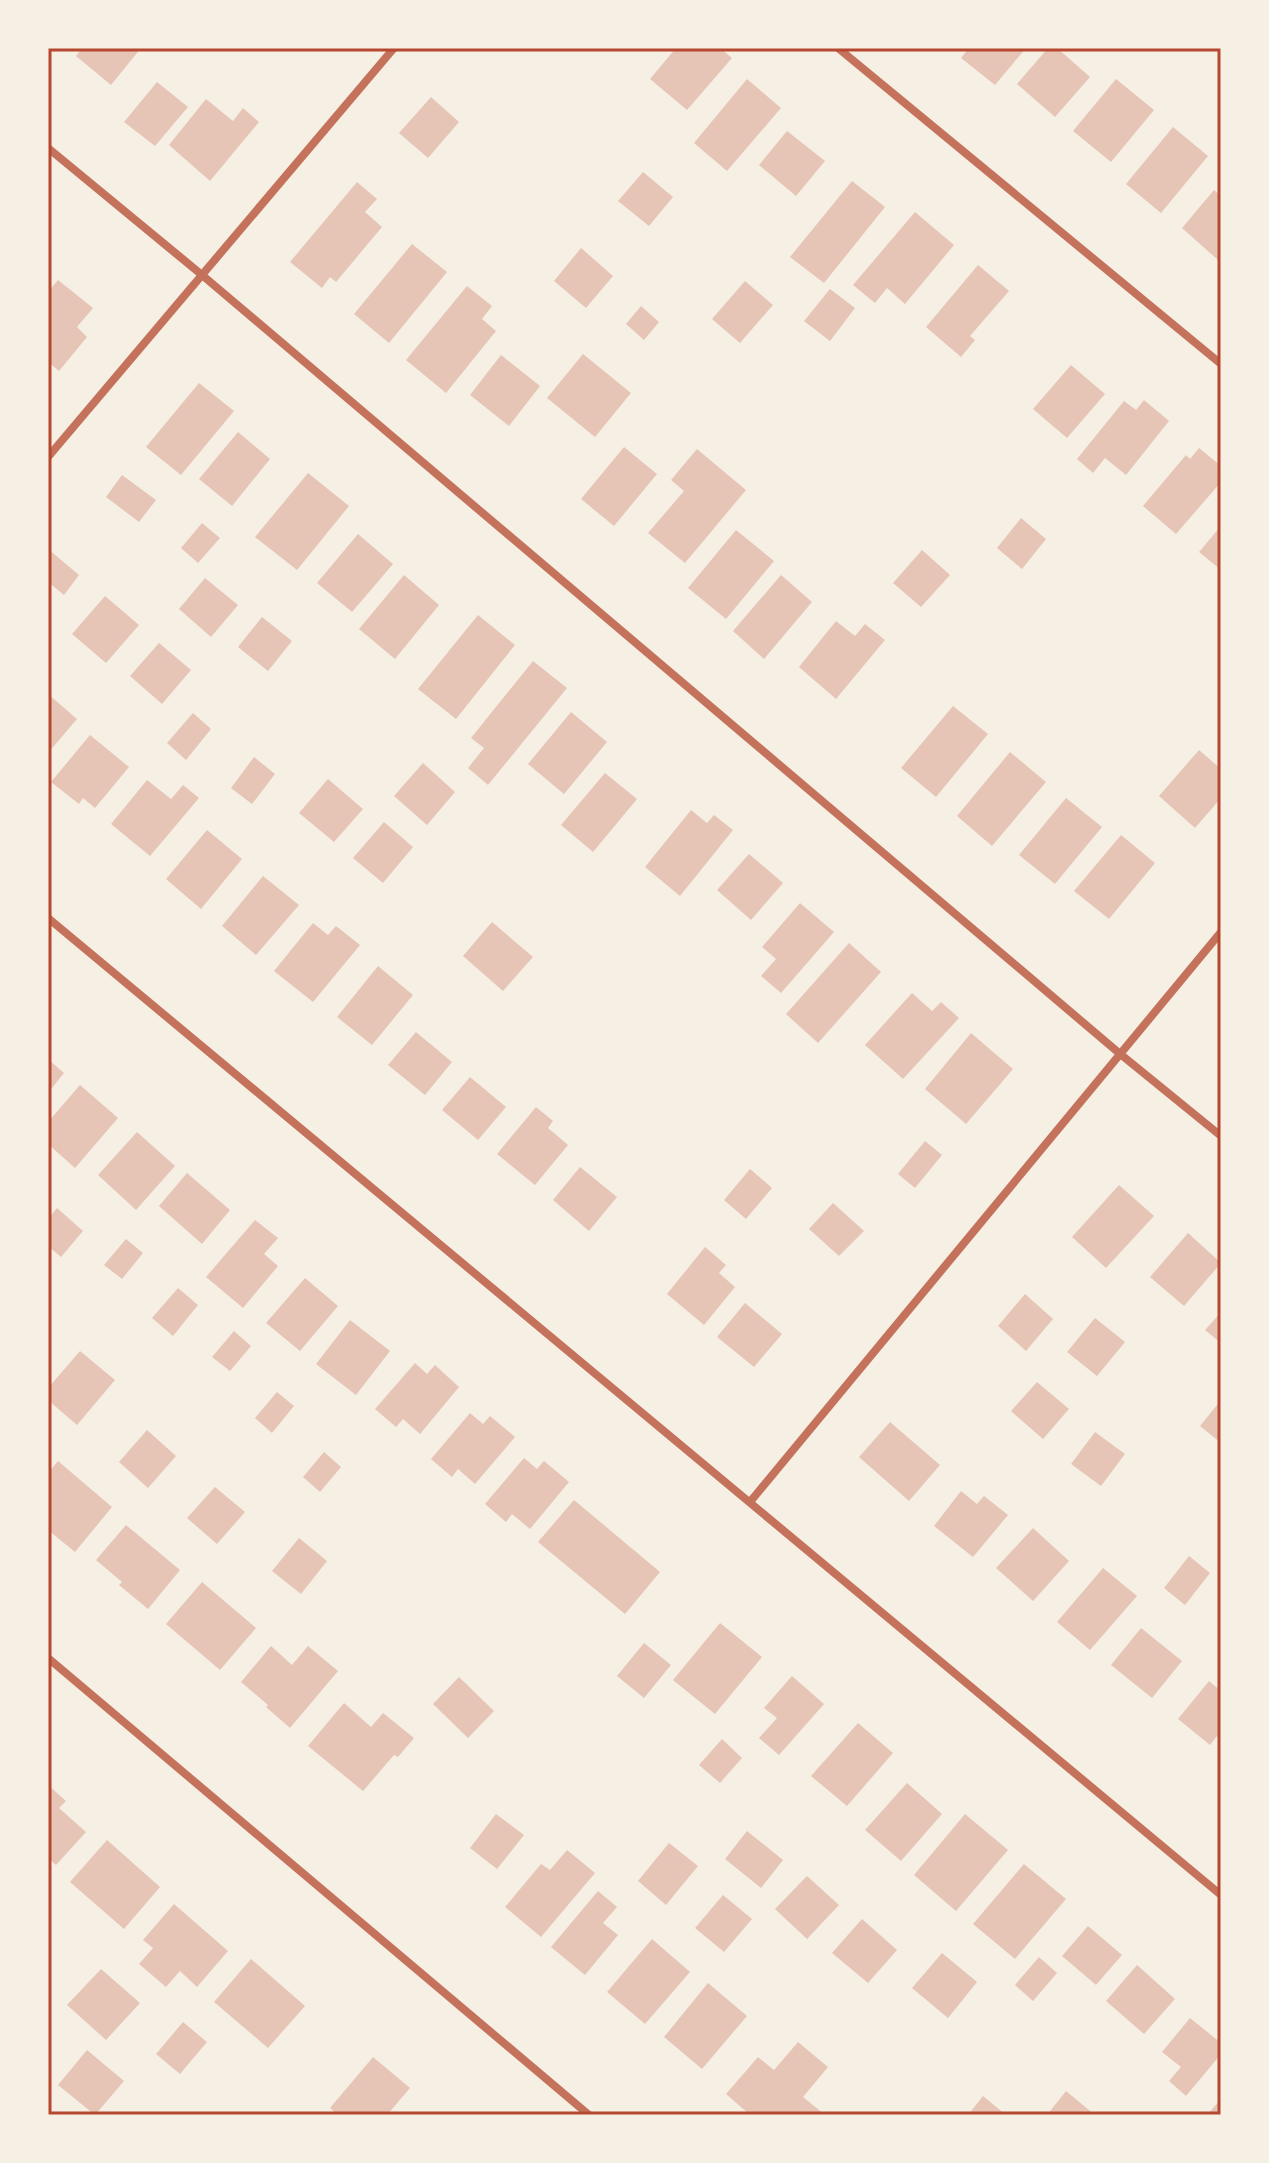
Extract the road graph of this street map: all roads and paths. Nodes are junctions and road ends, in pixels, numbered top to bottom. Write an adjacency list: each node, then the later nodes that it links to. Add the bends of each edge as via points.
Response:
1 (394, 48): 4 (street)
2 (838, 48): 5 (street)
3 (48, 148): 4 (street)
4 (202, 275): 6 (street); 9 (street)
5 (1221, 364)
6 (48, 457)
7 (48, 918): 11 (street)
8 (1221, 932): 9 (street)
9 (1119, 1053): 10 (street); 11 (street)
10 (1221, 1136)
11 (750, 1502): 13 (street)
12 (48, 1658): 14 (street)
13 (1221, 1895)
14 (589, 2115)

